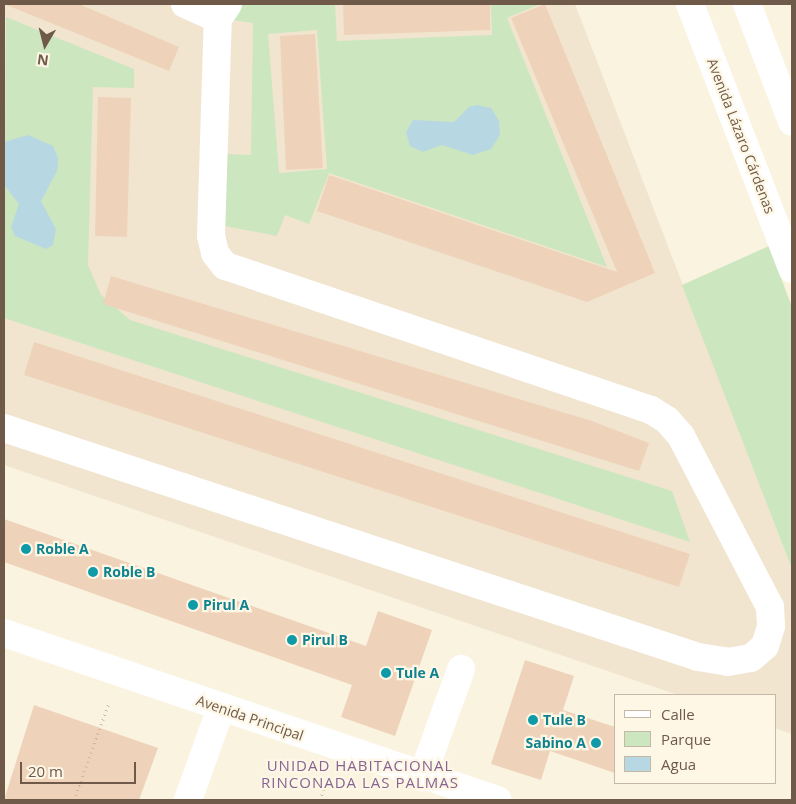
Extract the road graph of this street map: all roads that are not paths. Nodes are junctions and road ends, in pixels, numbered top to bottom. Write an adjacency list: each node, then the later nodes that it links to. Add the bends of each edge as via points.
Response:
1 (185, 4): 4 (street)
2 (690, 4): 6 (street, Avenida Lázaro Cárdenas)
3 (746, 4): 5 (street)
4 (223, 12): 7 (street, via 211,236 215,253 225,266 651,410 667,420 681,436 770,608 771,626 765,646 751,658 728,662 698,658)
5 (792, 122)
6 (792, 269)
7 (4, 428)
8 (4, 633): 10 (street, Avenida Principal)
9 (461, 669): 11 (street)
10 (221, 708): 11 (street, Avenida Principal); 13 (street)
11 (422, 777): 12 (street, Avenida Principal)
12 (447, 793): 14 (street, Avenida Principal)
13 (188, 800)
14 (498, 800)

